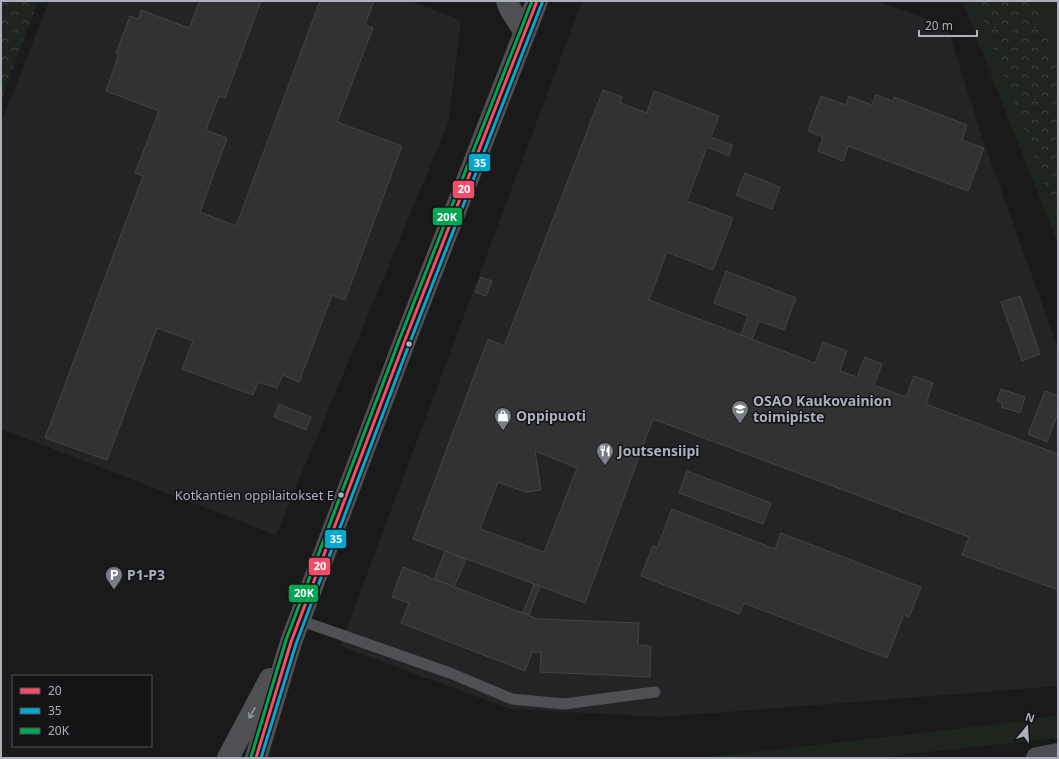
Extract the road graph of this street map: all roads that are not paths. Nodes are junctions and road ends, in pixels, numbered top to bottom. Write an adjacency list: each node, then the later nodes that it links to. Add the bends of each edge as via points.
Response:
1 (507, 1): 3 (street)
2 (537, 1): 3 (street)
3 (525, 32): 4 (street)
4 (299, 620): 5 (street); 6 (lane, via 450,673 512,699 564,704)
5 (291, 642): 8 (street, one-way to 8); 9 (street)
6 (654, 692)
7 (1058, 754): 10 (main road)
8 (228, 758)
9 (256, 758)
10 (1037, 758)

